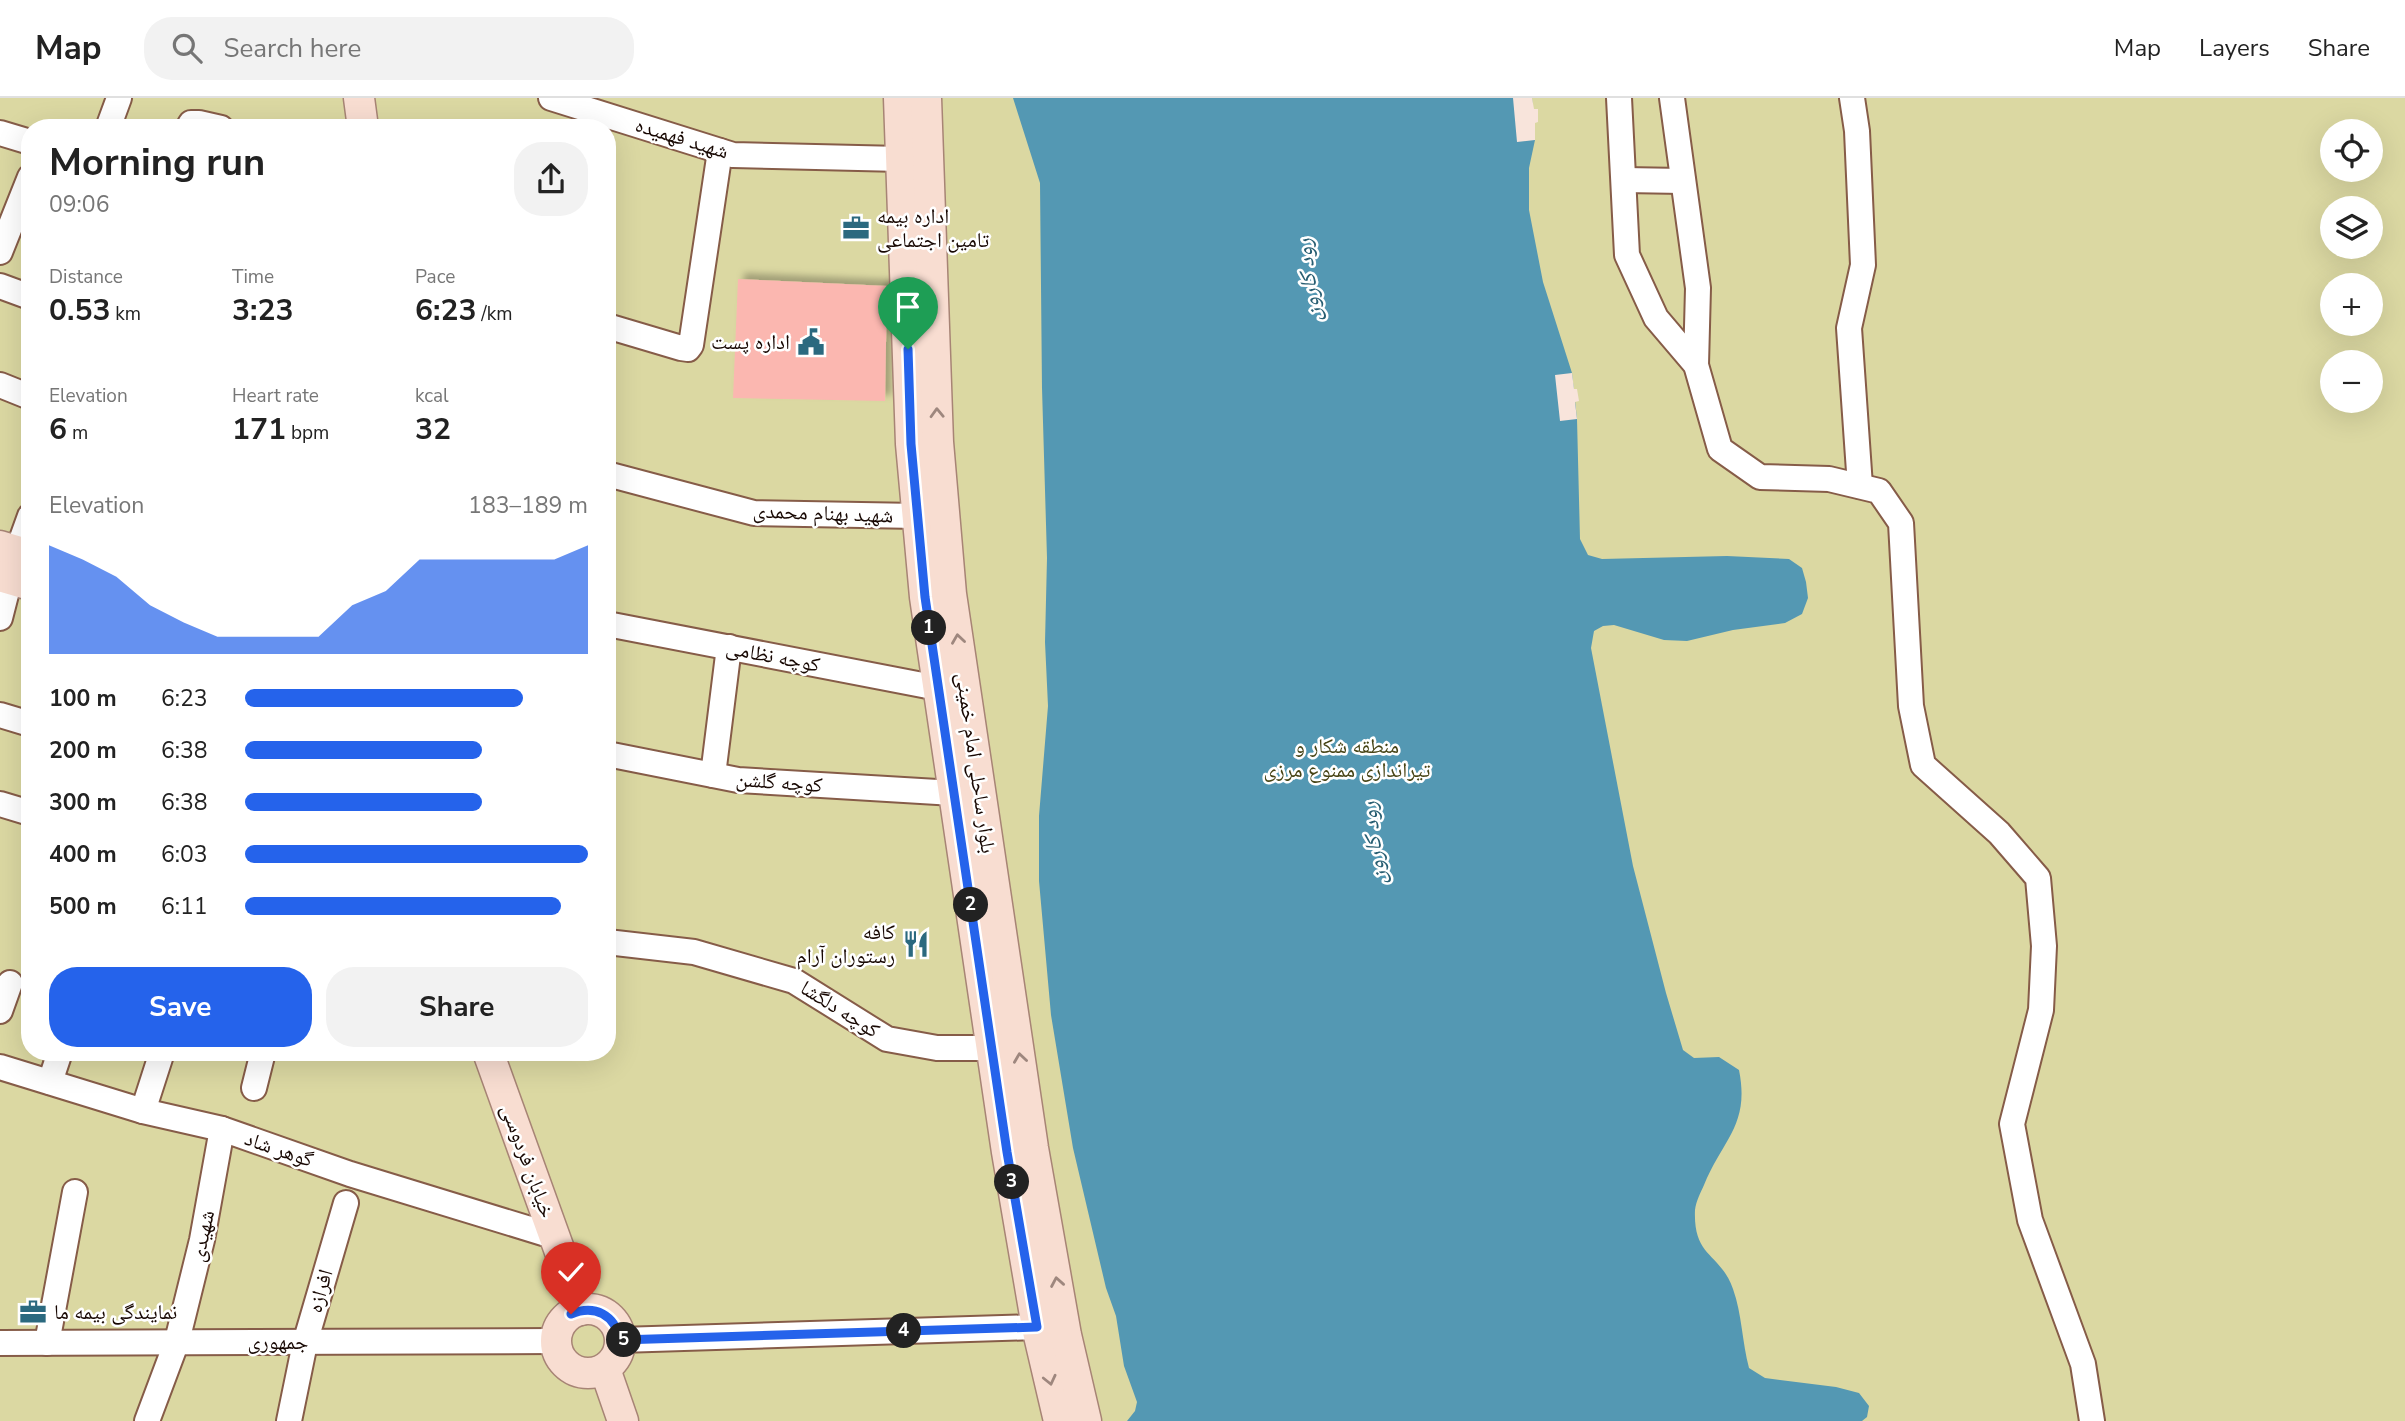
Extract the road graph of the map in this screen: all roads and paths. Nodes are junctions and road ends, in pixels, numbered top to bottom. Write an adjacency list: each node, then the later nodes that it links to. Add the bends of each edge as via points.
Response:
1 (119, 98): 9 (street)
2 (359, 98): 10 (main road)
3 (551, 98): 13 (street, شهید فهمیده)
4 (899, 98): 14 (main road, بلوار ساحلی امام خمینی)
5 (926, 98): 58 (main road, بلوار ساحلی امام خمینی, one-way to 5, via 1033,1148 951,594 938,442)
6 (1619, 98): 15 (street)
7 (1672, 98): 16 (street)
8 (1852, 98): 26 (street, via 1863,265 1849,328)
9 (111, 119)
10 (362, 119)
11 (0, 132): 12 (street)
12 (21, 139)
13 (720, 151): 14 (street, شهید فهمیده); 21 (street, via 691,345 681,348)
14 (901, 159): 27 (main road, بلوار ساحلی امام خمینی, via 911,444)
15 (1623, 180): 16 (street); 22 (street, via 1627,255 1656,318)
16 (1683, 181): 22 (street, via 1698,288)
17 (21, 200): 18 (street)
18 (0, 252)
19 (0, 286): 20 (street)
20 (21, 293)
21 (616, 329)
22 (1696, 365): 26 (street, via 1720,449 1760,477 1829,479)
23 (0, 385): 24 (street)
24 (21, 393)
25 (616, 476): 27 (street, شهید بهنام محمدی, via 754,513)
26 (1860, 486): 71 (street, via 1879,491 1901,523 1911,706 1923,765 1999,833 2038,878 2044,946 2041,1010 2012,1124 2030,1220 2083,1363)
27 (918, 516): 33 (main road, بلوار ساحلی امام خمینی)
28 (21, 544): 29 (street)
29 (14, 566): 30 (street)
30 (0, 618)
31 (616, 626): 32 (street, کوچه نظامی)
32 (729, 648): 33 (street, کوچه نظامی); 37 (street)
33 (938, 688): 38 (main road, بلوار ساحلی امام خمینی)
34 (0, 715): 35 (street)
35 (21, 721)
36 (616, 756): 37 (street, کوچه گلشن)
37 (713, 775): 38 (street, کوچه گلشن)
38 (954, 793): 44 (main road, بلوار ساحلی امام خمینی)
39 (0, 804): 40 (street)
40 (21, 810)
41 (616, 943): 44 (street, کوچه دلگشا, via 694,952 794,981 887,1039 937,1048)
42 (9, 983): 43 (street)
43 (0, 1011)
44 (992, 1048): 58 (main road, بلوار ساحلی امام خمینی)
45 (57, 1061): 50 (street)
46 (159, 1061): 52 (street)
47 (261, 1061): 51 (street)
48 (491, 1061): 56 (main road, خیابان فردوسی)
49 (0, 1067): 50 (street, گوهر شاد)
50 (50, 1082): 52 (street, گوهر شاد)
51 (254, 1088)
52 (143, 1111): 53 (street, گوهر شاد)
53 (222, 1129): 56 (street, گوهر شاد); 60 (street, شهیدی)
54 (75, 1192): 63 (street)
55 (346, 1203): 64 (street, افرازه)
56 (556, 1237): 57 (main road, خیابان فردوسی)
57 (581, 1310): 59 (main road, via 603,1313 618,1329); 61 (main road, via 563,1321)
58 (1051, 1327): 59 (street); 69 (main road, بلوار ساحلی امام خمینی, one-way to 69); 70 (main road, بلوار ساحلی امام خمینی)
59 (620, 1340): 65 (main road, via 616,1356)
60 (177, 1341): 63 (street, جمهوری); 64 (street, جمهوری); 66 (street, شهیدی)
61 (556, 1341): 64 (street, جمهوری); 65 (main road, via 561,1359 576,1372)
62 (0, 1343): 63 (street, جمهوری)
63 (47, 1343)
64 (305, 1343): 67 (street, افرازه)
65 (604, 1369): 68 (main road)
66 (147, 1421)
67 (289, 1421)
68 (623, 1421)
69 (1059, 1421)
70 (1086, 1421)
71 (2092, 1421)

